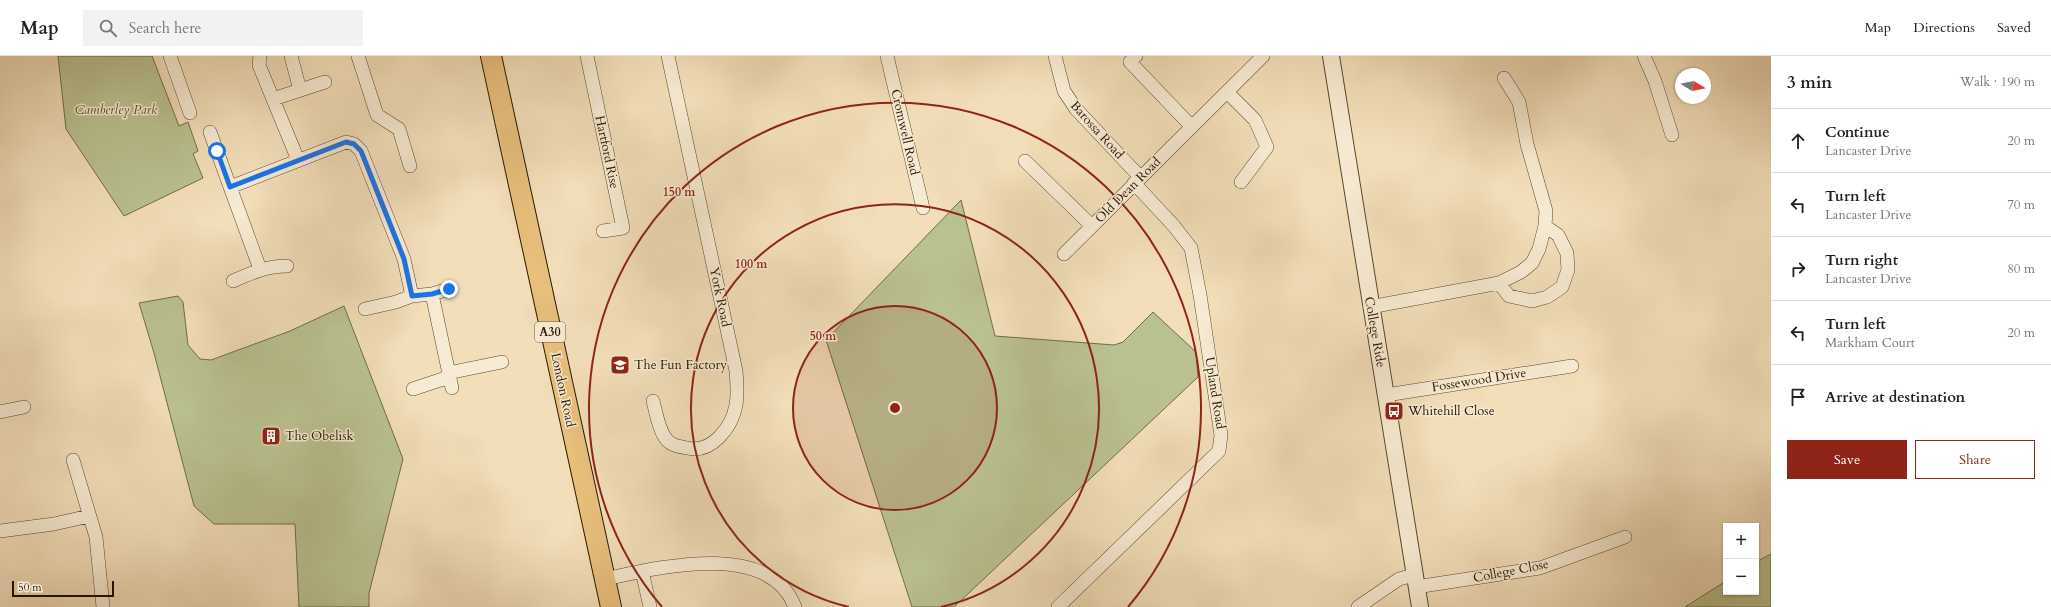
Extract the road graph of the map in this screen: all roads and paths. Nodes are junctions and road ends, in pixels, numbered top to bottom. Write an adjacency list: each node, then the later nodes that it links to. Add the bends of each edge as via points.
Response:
1 (170, 56): 19 (street)
2 (260, 56): 18 (street, via 260,65)
3 (291, 56): 16 (street)
4 (358, 56): 25 (street, via 377,115 399,129)
5 (491, 56): 56 (main road, London Road / A30)
6 (587, 56): 32 (street, Hartford Rise, via 623,228)
7 (668, 56): 48 (street, York Road, via 736,371 737,388 736,406 723,435 707,447 691,449 672,445 664,436)
8 (888, 56): 29 (street, Cromwell Road)
9 (1055, 56): 26 (street, Barossa Road, via 1064,91 1076,109)
10 (1136, 56): 20 (street, via 1130,62)
11 (1263, 56): 17 (street, Old Dean Road)
12 (1331, 56): 41 (street, College Ride)
13 (1644, 56): 22 (street)
14 (1504, 78): 31 (street, via 1519,102 1527,144 1546,211)
15 (325, 82): 16 (street)
16 (300, 90): 18 (street)
17 (1228, 93): 20 (street, Old Dean Road); 27 (street, via 1255,120 1267,147)
18 (273, 99): 23 (street)
19 (190, 113)
20 (1191, 126): 26 (street, Old Dean Road)
21 (210, 132): 28 (street)
22 (1672, 135)
23 (298, 160): 28 (street); 40 (street, via 346,142 354,144 361,151 404,259)
24 (1025, 161): 30 (street)
25 (410, 166)
26 (1137, 180): 30 (street, Old Dean Road); 62 (street, Upland Road, via 1191,248 1221,435 1219,451)
27 (1241, 182)
28 (230, 187): 35 (street)
29 (923, 208)
30 (1092, 226): 33 (street, Old Dean Road)
31 (1545, 226): 37 (street, via 1532,263); 37 (street, via 1558,235 1567,253 1568,270 1562,287 1547,297 1532,301 1509,296)
32 (603, 232)
33 (1064, 254)
34 (287, 266): 35 (street)
35 (260, 269): 36 (street)
36 (233, 281)
37 (1499, 283): 41 (street)
38 (449, 289): 39 (street)
39 (432, 294): 40 (street); 45 (street)
40 (412, 296): 42 (street)
41 (1370, 307): 47 (street, College Ride)
42 (365, 309)
43 (502, 362): 45 (street)
44 (1572, 366): 47 (street, Fossewood Drive)
45 (450, 379): 46 (street)
46 (413, 389)
47 (1386, 395): 57 (street, College Ride)
48 (653, 401)
49 (24, 407): 50 (street)
50 (0, 412)
51 (73, 460): 52 (street)
52 (89, 516): 53 (street, via 54,524); 59 (street, via 100,560)
53 (0, 531)
54 (1626, 537): 57 (street, College Close, via 1540,568)
55 (642, 571): 56 (street); 60 (street); 61 (street, via 672,565 716,564 751,568 776,581)
56 (605, 579): 58 (main road, London Road / A30)
57 (1415, 581): 63 (street, College Close, via 1399,579); 64 (street, College Ride)
58 (607, 606)
59 (103, 607)
60 (650, 607)
61 (795, 607)
62 (1058, 607)
63 (1358, 607)
64 (1420, 607)

